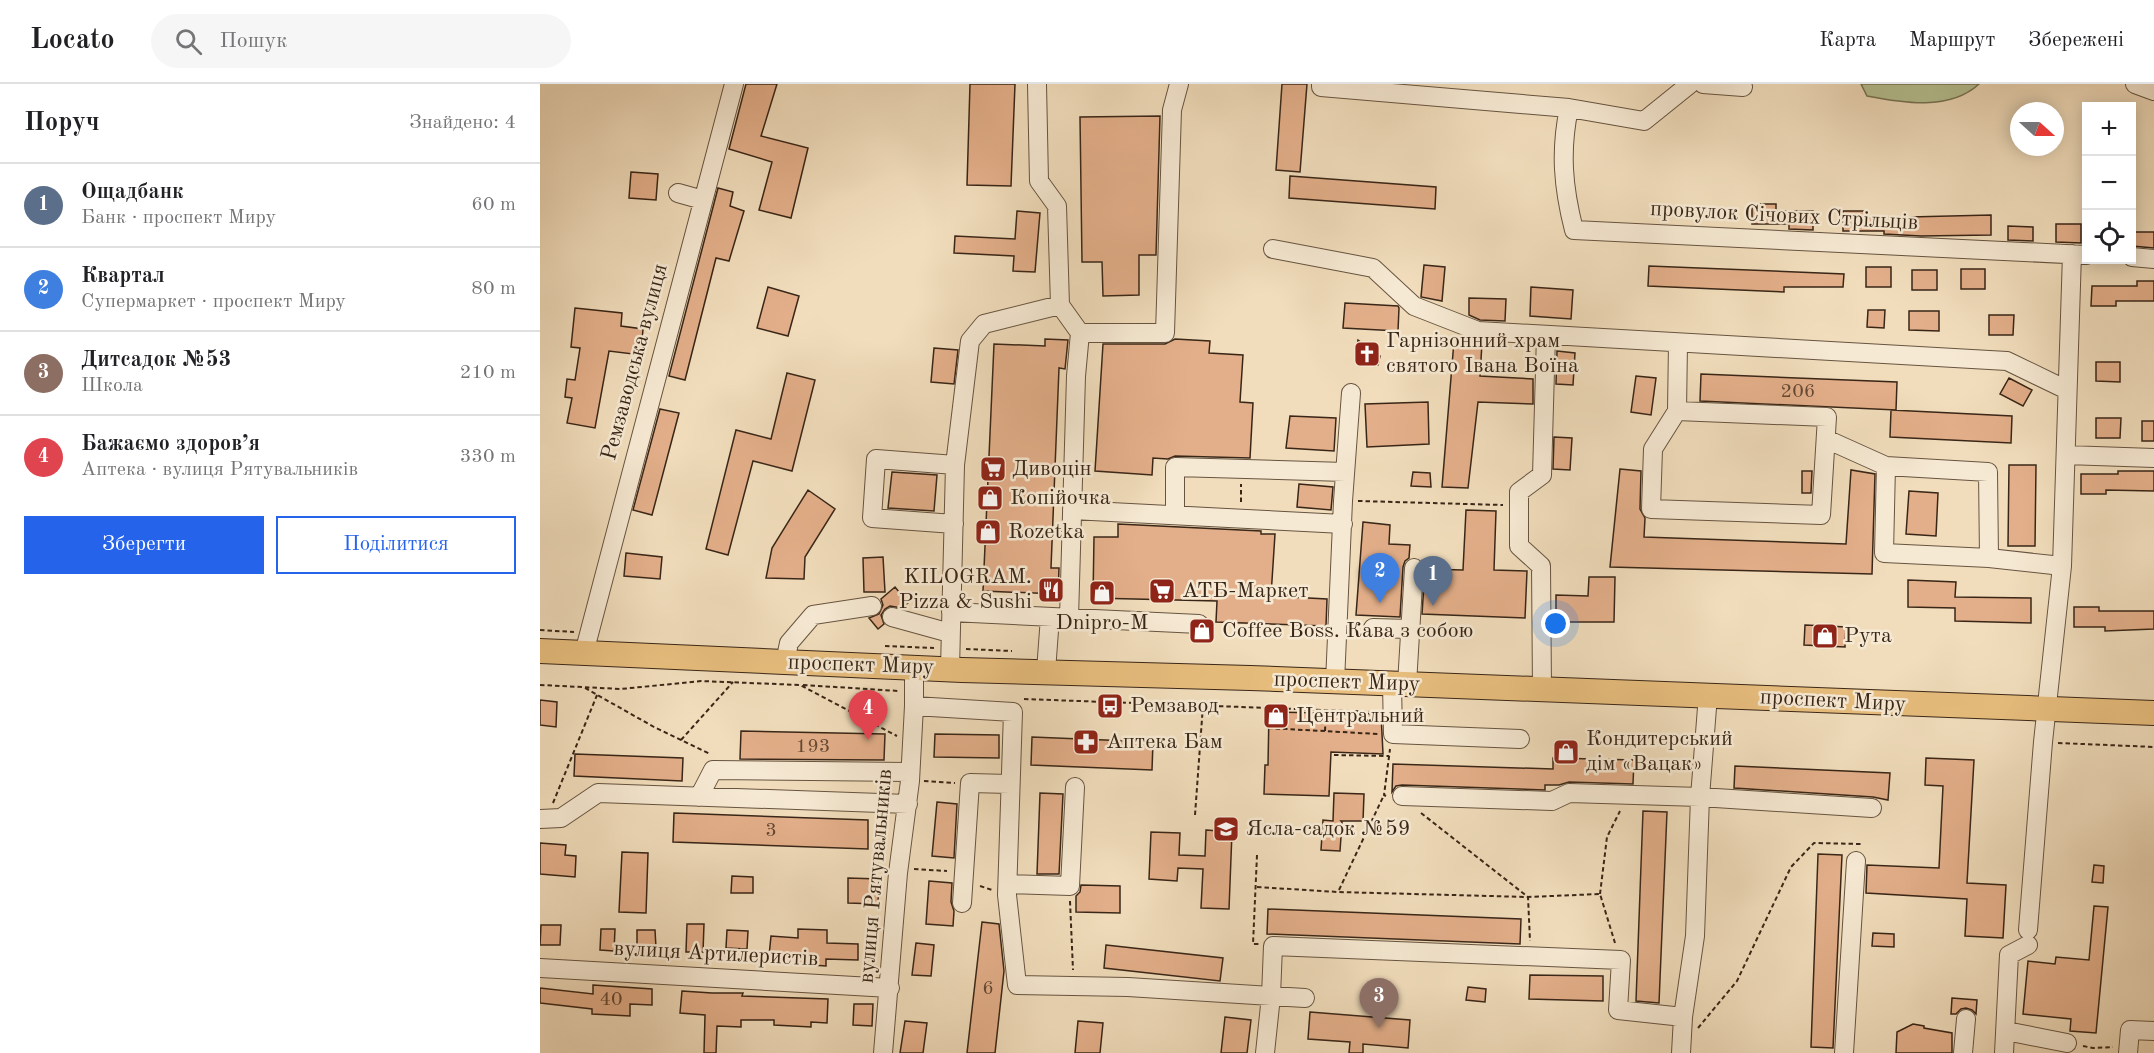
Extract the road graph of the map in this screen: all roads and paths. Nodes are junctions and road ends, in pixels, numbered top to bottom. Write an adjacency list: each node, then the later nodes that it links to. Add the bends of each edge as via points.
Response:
1 (734, 84): 12 (street, Ремзаводська вулиця)
2 (1037, 84): 17 (street, via 1040,182 1057,206)
3 (1179, 84): 18 (street, via 1172,110 1165,333)
4 (1321, 84): 10 (street)
5 (1690, 84): 10 (street, via 1644,121)
6 (1702, 84): 8 (street)
7 (2134, 84): 9 (street)
8 (1743, 87)
9 (2154, 91)
10 (1569, 108): 14 (street, провулок Січових Стрільців, via 1563,135 1565,194 1574,230)
11 (678, 193): 12 (street)
12 (703, 200): 51 (street, Ремзаводська вулиця)
13 (1273, 249): 19 (street, via 1373,268 1414,306 1478,331)
14 (2079, 254): 21 (street)
15 (2136, 257): 16 (street)
16 (2154, 259)
17 (1060, 305): 18 (street); 27 (street, via 984,324 970,342)
18 (1080, 333): 33 (street)
19 (1546, 335): 20 (street); 32 (street, via 1542,475 1519,492)
20 (1678, 343): 21 (street, via 2007,361); 23 (street)
21 (2067, 390): 25 (street)
22 (1351, 393): 30 (street)
23 (1677, 411): 24 (street, via 1827,417); 24 (street, via 1653,449 1651,509 1821,515)
24 (1826, 438): 28 (street)
25 (2066, 455): 26 (street); 39 (street)
26 (2154, 458)
27 (955, 465): 36 (street); 36 (street, via 876,459 872,518)
28 (1886, 466): 38 (street, via 1988,472); 38 (street, via 1884,554)
29 (1242, 469): 30 (street); 34 (street, via 1175,467); 35 (path)
30 (1345, 472): 31 (street)
31 (1343, 501): 32 (path); 37 (street)
32 (1519, 506): 63 (street, via 1519,546 1540,566)
33 (1072, 510): 34 (street); 45 (street)
34 (1174, 515): 35 (street)
35 (1240, 519): 37 (street)
36 (954, 524): 42 (street)
37 (1343, 524): 58 (street)
38 (1989, 558): 39 (street)
39 (2062, 566): 69 (street)
40 (1414, 568): 48 (street)
41 (872, 606): 53 (street, via 813,615 789,643)
42 (951, 612): 44 (street); 50 (street)
43 (892, 617): 50 (street)
44 (1050, 617): 45 (street); 56 (street)
45 (1069, 618): 46 (street)
46 (1199, 624)
47 (1373, 628): 48 (street)
48 (1410, 629): 59 (street)
49 (540, 630): 51 (path)
50 (951, 633): 55 (street)
51 (586, 643): 52 (main road, проспект Миру); 53 (main road, проспект Миру)
52 (540, 651)
53 (785, 662): 54 (main road, проспект Миру)
54 (914, 667): 55 (main road, проспект Миру); 66 (street, вулиця Рятувальників)
55 (950, 669): 56 (main road, проспект Миру)
56 (1046, 671): 58 (main road, проспект Миру)
57 (733, 682): 61 (path); 62 (path, via 621,689); 78 (path)
58 (1335, 682): 59 (main road, проспект Миру)
59 (1399, 684): 63 (main road, проспект Миру); 71 (street)
60 (540, 685): 62 (path)
61 (800, 685): 66 (path); 76 (path)
62 (584, 687): 64 (path)
63 (1542, 689): 65 (main road, проспект Миру)
64 (597, 695): 78 (path); 95 (path)
65 (1708, 695): 69 (main road, проспект Миру); 91 (street)
66 (914, 699): 84 (street, вулиця Рятувальників); 86 (street, via 1013,712)
67 (1019, 699): 68 (path)
68 (1203, 705): 70 (path); 94 (path)
69 (2048, 708): 72 (main road, проспект Миру); 79 (street)
70 (1326, 710): 71 (path); 74 (path)
71 (1393, 712): 75 (street)
72 (2154, 713)
73 (1268, 728): 74 (path)
74 (1325, 731): 75 (path)
75 (1393, 734): 77 (street); 83 (path)
76 (898, 737)
77 (1520, 739)
78 (681, 740): 81 (path)
79 (2043, 742): 80 (path); 117 (street, via 2028,938 2009,955)
80 (2154, 747)
81 (713, 755)
82 (1334, 755): 83 (path)
83 (1389, 756): 89 (path)
84 (910, 776): 85 (path); 90 (street, via 713,770); 92 (street, вулиця Рятувальників)
85 (969, 783): 86 (street); 99 (street)
86 (1010, 784): 102 (street)
87 (1075, 787): 100 (street)
88 (1628, 795): 89 (street, via 1569,793 1552,801); 91 (street); 104 (path, via 1607,837)
89 (1393, 796): 103 (path); 105 (path)
90 (699, 797): 92 (street); 95 (street, via 598,793 561,818)
91 (1700, 797): 93 (street); 115 (street, via 1695,936)
92 (908, 804): 98 (street, вулиця Рятувальників)
93 (1872, 808)
94 (1195, 815)
95 (543, 819)
96 (1859, 852): 120 (path, via 1815,843 1791,867 1737,981); 124 (street)
97 (1257, 855): 101 (path)
98 (899, 867): 99 (path); 112 (street, вулиця Рятувальників)
99 (964, 876): 102 (path); 106 (street)
100 (1070, 886): 102 (street); 111 (path)
101 (1257, 886): 103 (path); 107 (path, via 1253,944)
102 (1007, 889): 111 (street, via 1017,985)
103 (1338, 892): 105 (path)
104 (1600, 894): 105 (path); 109 (path)
105 (1528, 897): 108 (path)
106 (962, 903)
107 (1274, 946): 108 (street); 113 (street)
108 (1530, 956): 109 (street)
109 (1621, 960): 115 (street, via 1618,1010)
110 (540, 968): 112 (street, вулиця Артилеристів)
111 (1073, 986): 113 (street)
112 (890, 988): 122 (street, вулиця Рятувальників)
113 (1271, 996): 114 (street); 123 (street)
114 (1305, 998)
115 (1683, 1017): 120 (street)
116 (1966, 1019): 125 (street)
117 (2006, 1031): 119 (street); 126 (street)
118 (2154, 1031): 121 (street, via 2130,1030)
119 (2067, 1043): 121 (path)
120 (1682, 1050)
121 (2128, 1050)
122 (883, 1053)
123 (1265, 1053)
124 (1844, 1053)
125 (1963, 1053)
126 (2004, 1053)

